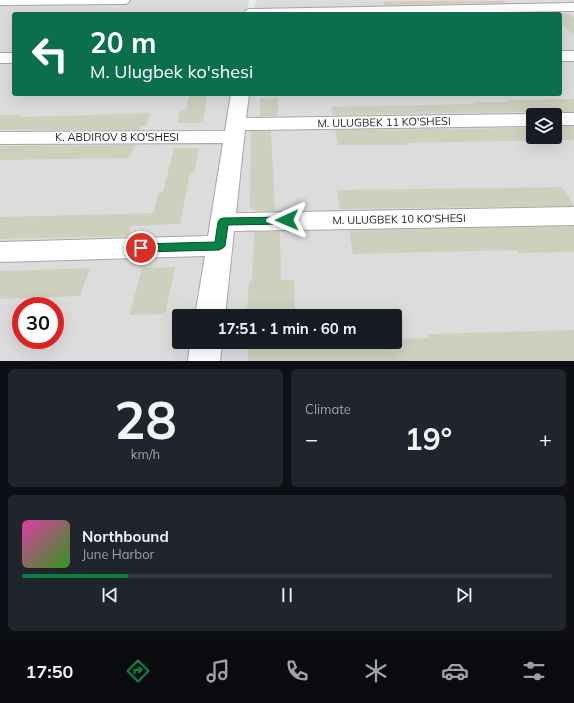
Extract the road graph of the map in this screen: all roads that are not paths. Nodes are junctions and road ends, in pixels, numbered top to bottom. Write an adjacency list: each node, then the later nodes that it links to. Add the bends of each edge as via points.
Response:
1 (124, 0): 3 (street)
2 (252, 0): 5 (street)
3 (0, 1)
4 (574, 7): 6 (street)
5 (250, 12)
6 (304, 12)
7 (562, 56): 8 (street)
8 (574, 56)
9 (0, 58): 10 (street)
10 (12, 58)
11 (240, 96): 15 (street)
12 (562, 119): 13 (street)
13 (574, 119)
14 (526, 120): 15 (street, M. ULUGBEK 11 KO'SHESI)
15 (235, 130): 16 (street, K. ABDIROV 8 KO'SHESI); 18 (street)
16 (0, 138)
17 (574, 216): 18 (street, M. ULUGBEK 10 KO'SHESI)
18 (221, 234): 19 (street, M. ULUGBEK 10 KO'SHESI); 20 (street)
19 (0, 252)
20 (211, 309)
21 (205, 349): 22 (street)
22 (204, 361)

